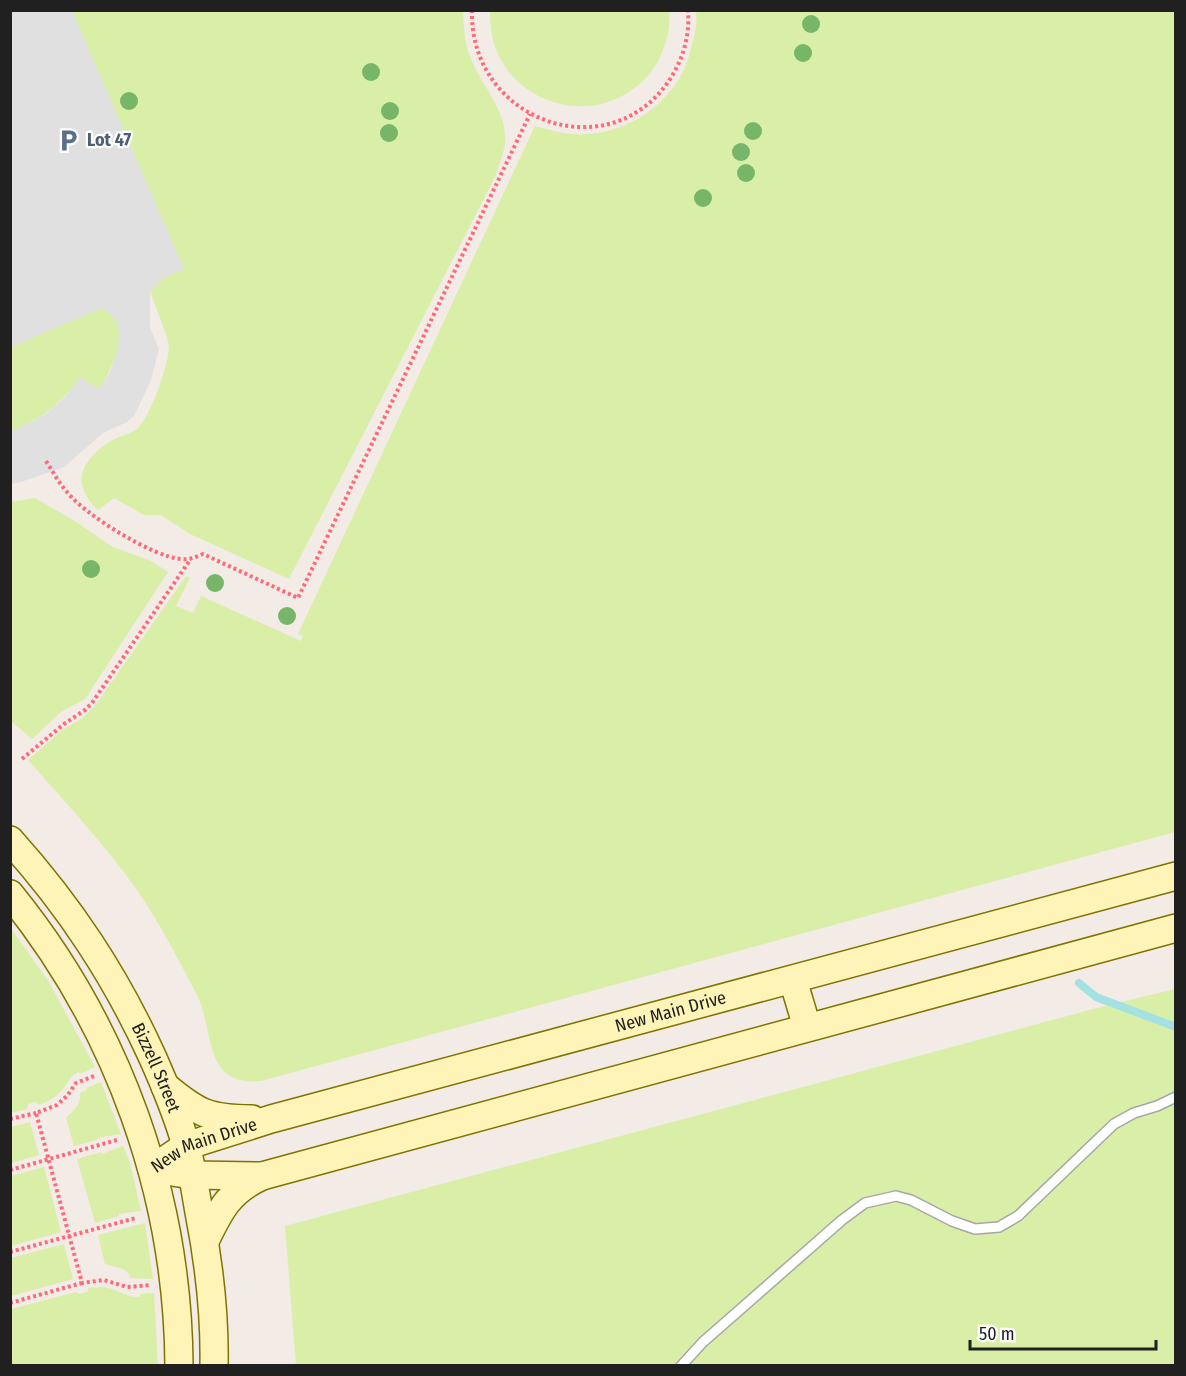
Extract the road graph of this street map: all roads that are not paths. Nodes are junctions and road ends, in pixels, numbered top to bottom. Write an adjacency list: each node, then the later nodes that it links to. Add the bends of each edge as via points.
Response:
1 (10, 840): 7 (street, Bizzell Street, via 62,901 106,967)
2 (1176, 876): 5 (street, New Main Drive)
3 (10, 894): 11 (street, Bizzell Street, via 45,938 94,1020 116,1066)
4 (1176, 928): 6 (street, New Main Drive)
5 (793, 980): 6 (street); 9 (street, New Main Drive)
6 (807, 1027): 13 (street, New Main Drive)
7 (164, 1085): 9 (street, via 210,1116); 10 (street, Bizzell Street)
8 (1176, 1096): 17 (lane, via 1114,1124 1018,1216 999,1227 975,1229 896,1196 866,1203 842,1220)
9 (271, 1119): 10 (street, New Main Drive)
10 (186, 1146): 11 (street, New Main Drive); 12 (street, Bizzell Street)
11 (152, 1169): 12 (street, New Main Drive); 15 (street, Bizzell Street, via 174,1283)
12 (192, 1175): 13 (street, New Main Drive); 14 (street, Bizzell Street)
13 (262, 1176): 14 (street, via 229,1199)
14 (205, 1241): 16 (street, Bizzell Street, via 214,1322)
15 (179, 1365)
16 (214, 1365)
17 (681, 1365)

